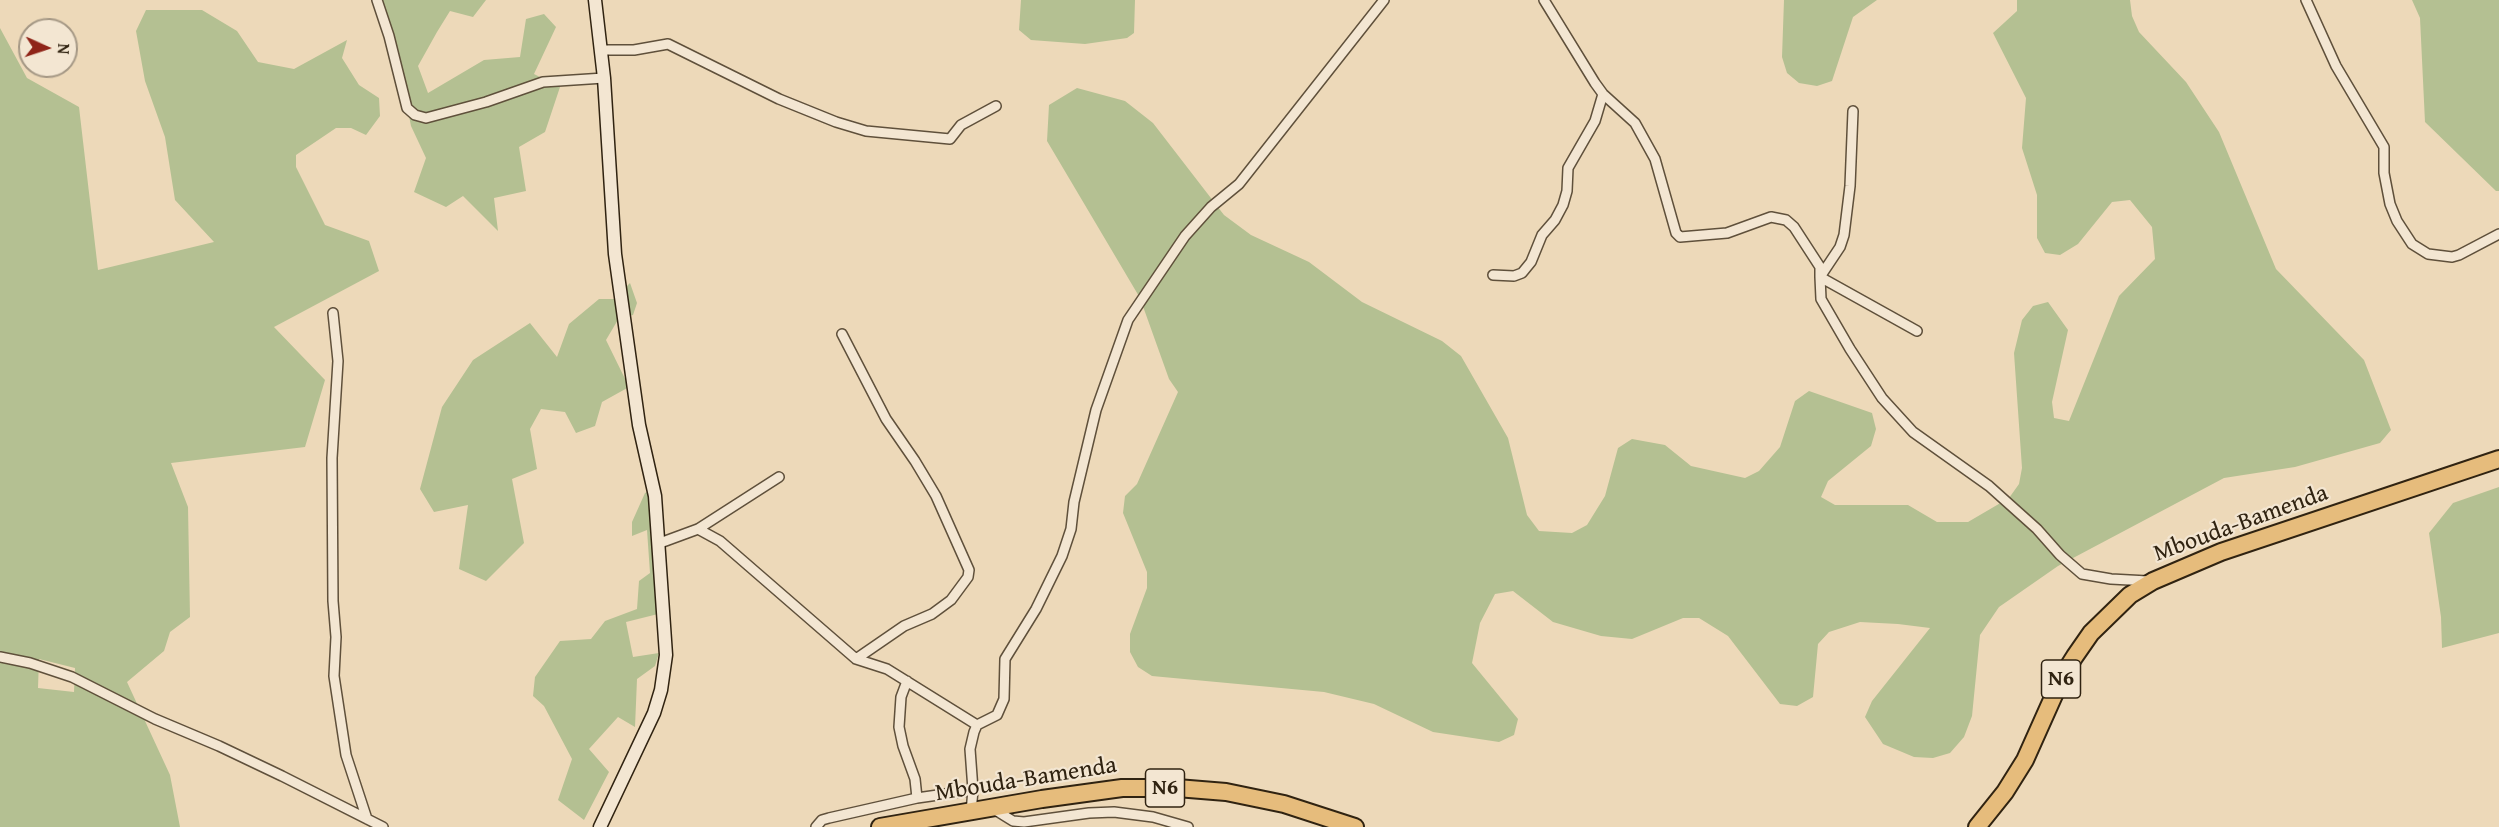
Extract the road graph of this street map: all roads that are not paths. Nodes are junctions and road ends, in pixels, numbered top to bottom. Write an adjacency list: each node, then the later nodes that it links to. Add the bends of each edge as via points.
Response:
1 (377, 0): 7 (street, via 407,108 415,115 426,118 543,82)
2 (595, 0): 6 (street)
3 (1384, 0): 25 (street, via 1239,184 1185,236 1128,320 1096,410 1062,556 1005,659 1004,699 997,715)
4 (1544, 0): 8 (street)
5 (2306, 0): 11 (street, via 2336,66 2384,147 2390,204 2412,244 2428,254 2452,257)
6 (601, 51): 7 (street); 9 (street, via 668,44 779,99 866,131 950,139 961,125)
7 (604, 78): 20 (street, via 615,254)
8 (1603, 94): 12 (street, via 1595,121 1568,168 1563,205 1542,235 1531,262 1514,276); 13 (street, via 1635,123 1655,159 1680,237 1727,233 1778,217 1794,227 1821,267)
9 (996, 106)
10 (1854, 111): 13 (street, via 1844,235)
11 (2499, 234)
12 (1493, 274)
13 (1820, 277): 15 (street); 21 (street, via 1821,299 1850,349 1882,398 1913,432 1989,486 2082,574)
14 (333, 313): 30 (street, via 338,361 332,458 334,676 346,755)
15 (1917, 332)
16 (842, 334): 23 (street, via 886,419 936,496 969,570 951,600)
17 (2499, 459): 21 (highway, Mbouda-Bamenda / N6, via 2221,552)
18 (779, 477): 19 (street)
19 (698, 529): 20 (street); 23 (street, via 720,541)
20 (660, 543): 32 (street, via 666,655 661,690 645,734)
21 (2153, 581): 37 (highway, Mbouda-Bamenda / N6, via 2112,611 2075,656 2025,760)
22 (0, 657): 30 (street, via 80,680)
23 (856, 659): 24 (street, via 887,669)
24 (907, 681): 25 (street); 27 (street, via 899,727)
25 (977, 725): 26 (street, via 970,749)
26 (973, 790): 27 (street); 29 (street)
27 (917, 798): 33 (street, via 822,820)
28 (993, 808): 29 (highway, Mbouda-Bamenda / N6); 35 (street, via 1014,821 1024,822 1114,812); 36 (highway, Mbouda-Bamenda / N6, via 1122,788 1177,788 1226,792 1284,804)
29 (970, 812): 34 (highway, Mbouda-Bamenda / N6)
30 (367, 819): 31 (street)
31 (383, 827)
32 (600, 827)
33 (816, 827)
34 (880, 827)
35 (1188, 827)
36 (1355, 827)
37 (1977, 827)

